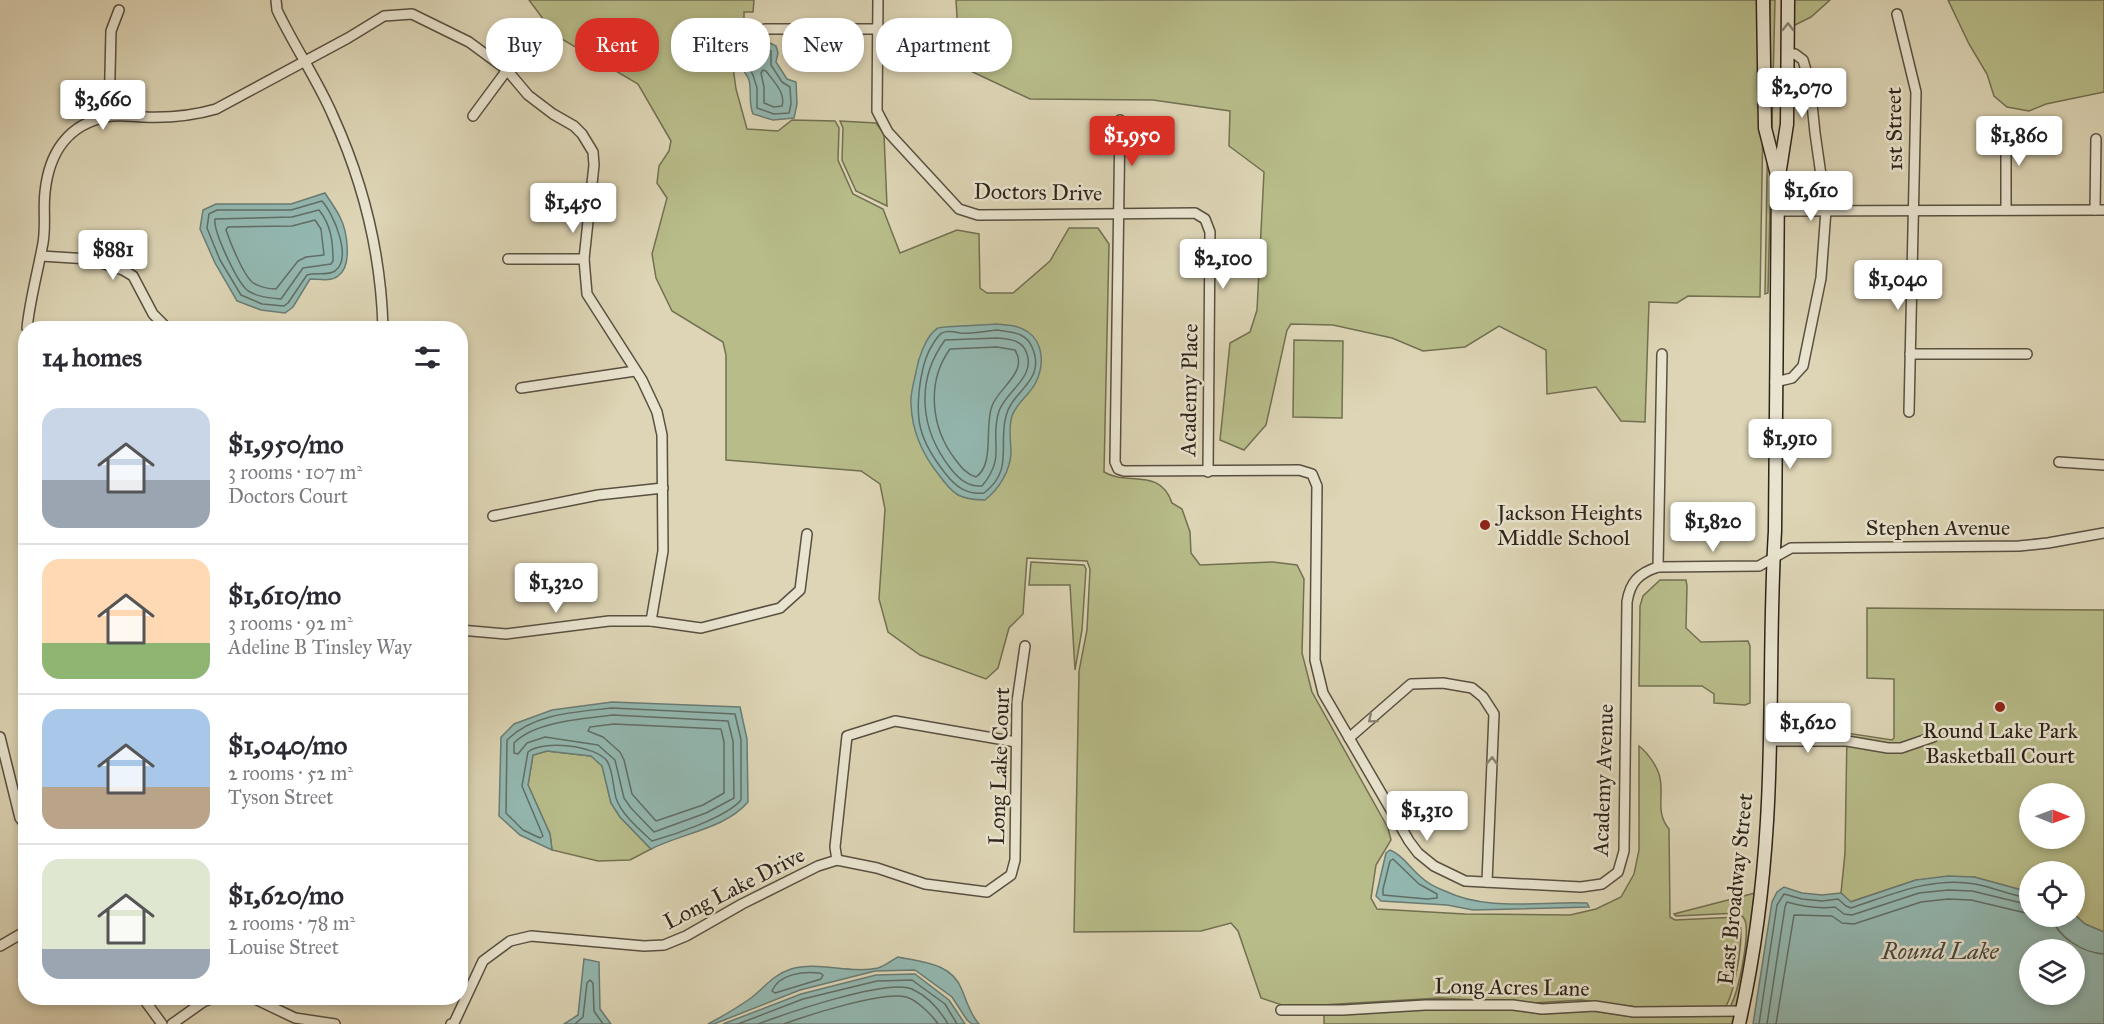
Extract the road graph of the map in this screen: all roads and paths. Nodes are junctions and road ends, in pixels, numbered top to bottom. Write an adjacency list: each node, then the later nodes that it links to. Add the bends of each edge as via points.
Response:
1 (276, 0): 12 (street, via 277,10)
2 (878, 0): 7 (street, Doctors Drive)
3 (1763, 0): 21 (main road, East Broadway Street, via 1765,128)
4 (1788, 0): 10 (main road, East Broadway Street, one-way to 4)
5 (119, 10): 16 (street, via 111,31)
6 (1897, 14): 23 (street, 1st Street, via 1916,92)
7 (878, 18)
8 (770, 29): 9 (street)
9 (876, 29)
10 (1787, 54): 21 (main road, East Broadway Street, via 1787,123); 22 (street, via 1803,60 1810,84)
11 (486, 55): 12 (street, via 412,14 384,16)
12 (304, 62): 16 (street, via 216,109 198,114 177,118); 33 (street, via 332,114 365,205 378,270)
13 (506, 72): 17 (street)
14 (509, 72): 30 (street, via 528,94 574,126 593,152)
15 (877, 72): 27 (street, Doctors Drive, via 877,111 881,121 959,209 978,215)
16 (109, 116): 28 (street, via 72,131 56,154 45,191)
17 (473, 116)
18 (1120, 120): 27 (street)
19 (2006, 125): 24 (street)
20 (2096, 138): 25 (street)
21 (1778, 182): 26 (main road, East Broadway Street)
22 (1826, 210): 23 (street); 26 (street); 38 (street, via 1821,278 1803,366 1792,378)
23 (1914, 210): 24 (street); 35 (street, 1st Street)
24 (2006, 210): 25 (street)
25 (2099, 210)
26 (1778, 211): 38 (main road, East Broadway Street)
27 (1118, 213): 43 (street, Academy Place, via 1195,213 1205,219 1210,232); 43 (street, Doctors Drive, via 1115,462 1124,471)
28 (41, 256): 31 (street); 32 (street, via 89,259 123,270 133,276)
29 (508, 259): 30 (street)
30 (584, 259): 37 (street, via 587,294)
31 (28, 321)
32 (160, 321)
33 (382, 321)
34 (1662, 354): 49 (street)
35 (1911, 354): 36 (street); 40 (street, 1st Street)
36 (2026, 354)
37 (635, 371): 39 (street); 44 (street, via 657,412 662,435)
38 (1775, 382): 48 (main road, East Broadway Street)
39 (521, 388)
40 (1909, 412)
41 (2059, 462): 42 (street)
42 (2104, 465)
43 (1208, 472): 55 (street, Academy Avenue, via 1299,470 1311,474 1317,486 1315,660 1323,693)
44 (663, 488): 45 (street, via 598,495); 50 (street, via 663,551)
45 (493, 516)
46 (2104, 533): 48 (street, Stephen Avenue, via 2019,546 1791,548)
47 (807, 534): 50 (street, via 800,590 780,608 701,628)
48 (1773, 557): 49 (street, via 1759,566); 56 (main road, East Broadway Street)
49 (1658, 567): 62 (street, Academy Avenue, via 1644,572 1628,590 1624,851 1618,872 1602,884 1581,887)
50 (651, 621): 51 (street, via 609,621 506,634)
51 (468, 631)
52 (1024, 646): 57 (street, Long Lake Court)
53 (0, 737): 58 (street)
54 (1933, 737): 56 (street, via 1901,748 1847,741)
55 (1349, 738): 62 (street, Academy Avenue, via 1418,853 1465,881); 62 (street, one-way to 55, via 1494,714 1483,697 1472,688 1443,683 1411,684)
56 (1769, 741): 71 (main road, East Broadway Street, via 1767,822 1758,912)
57 (1016, 742): 60 (street, via 895,721 847,736 835,847); 61 (street, Long Lake Court, via 1015,860 1011,875)
58 (4, 774): 59 (street)
59 (18, 812)
60 (837, 860): 61 (street, Long Lake Drive, via 936,886 987,892); 65 (street, Long Lake Drive, via 664,945 531,936 510,941 483,961)
61 (1002, 882)
62 (1487, 882)
63 (18, 936): 64 (street)
64 (0, 946)
65 (468, 993)
66 (148, 1005): 72 (street)
67 (199, 1005): 73 (street)
68 (268, 1005): 74 (street, via 295,1018)
69 (462, 1005): 75 (street, Long Lake Drive)
70 (1281, 1010): 71 (street, Long Acres Lane, via 1595,1006)
71 (1741, 1018)
72 (162, 1024)
73 (172, 1024)
74 (335, 1024)
75 (451, 1024)

